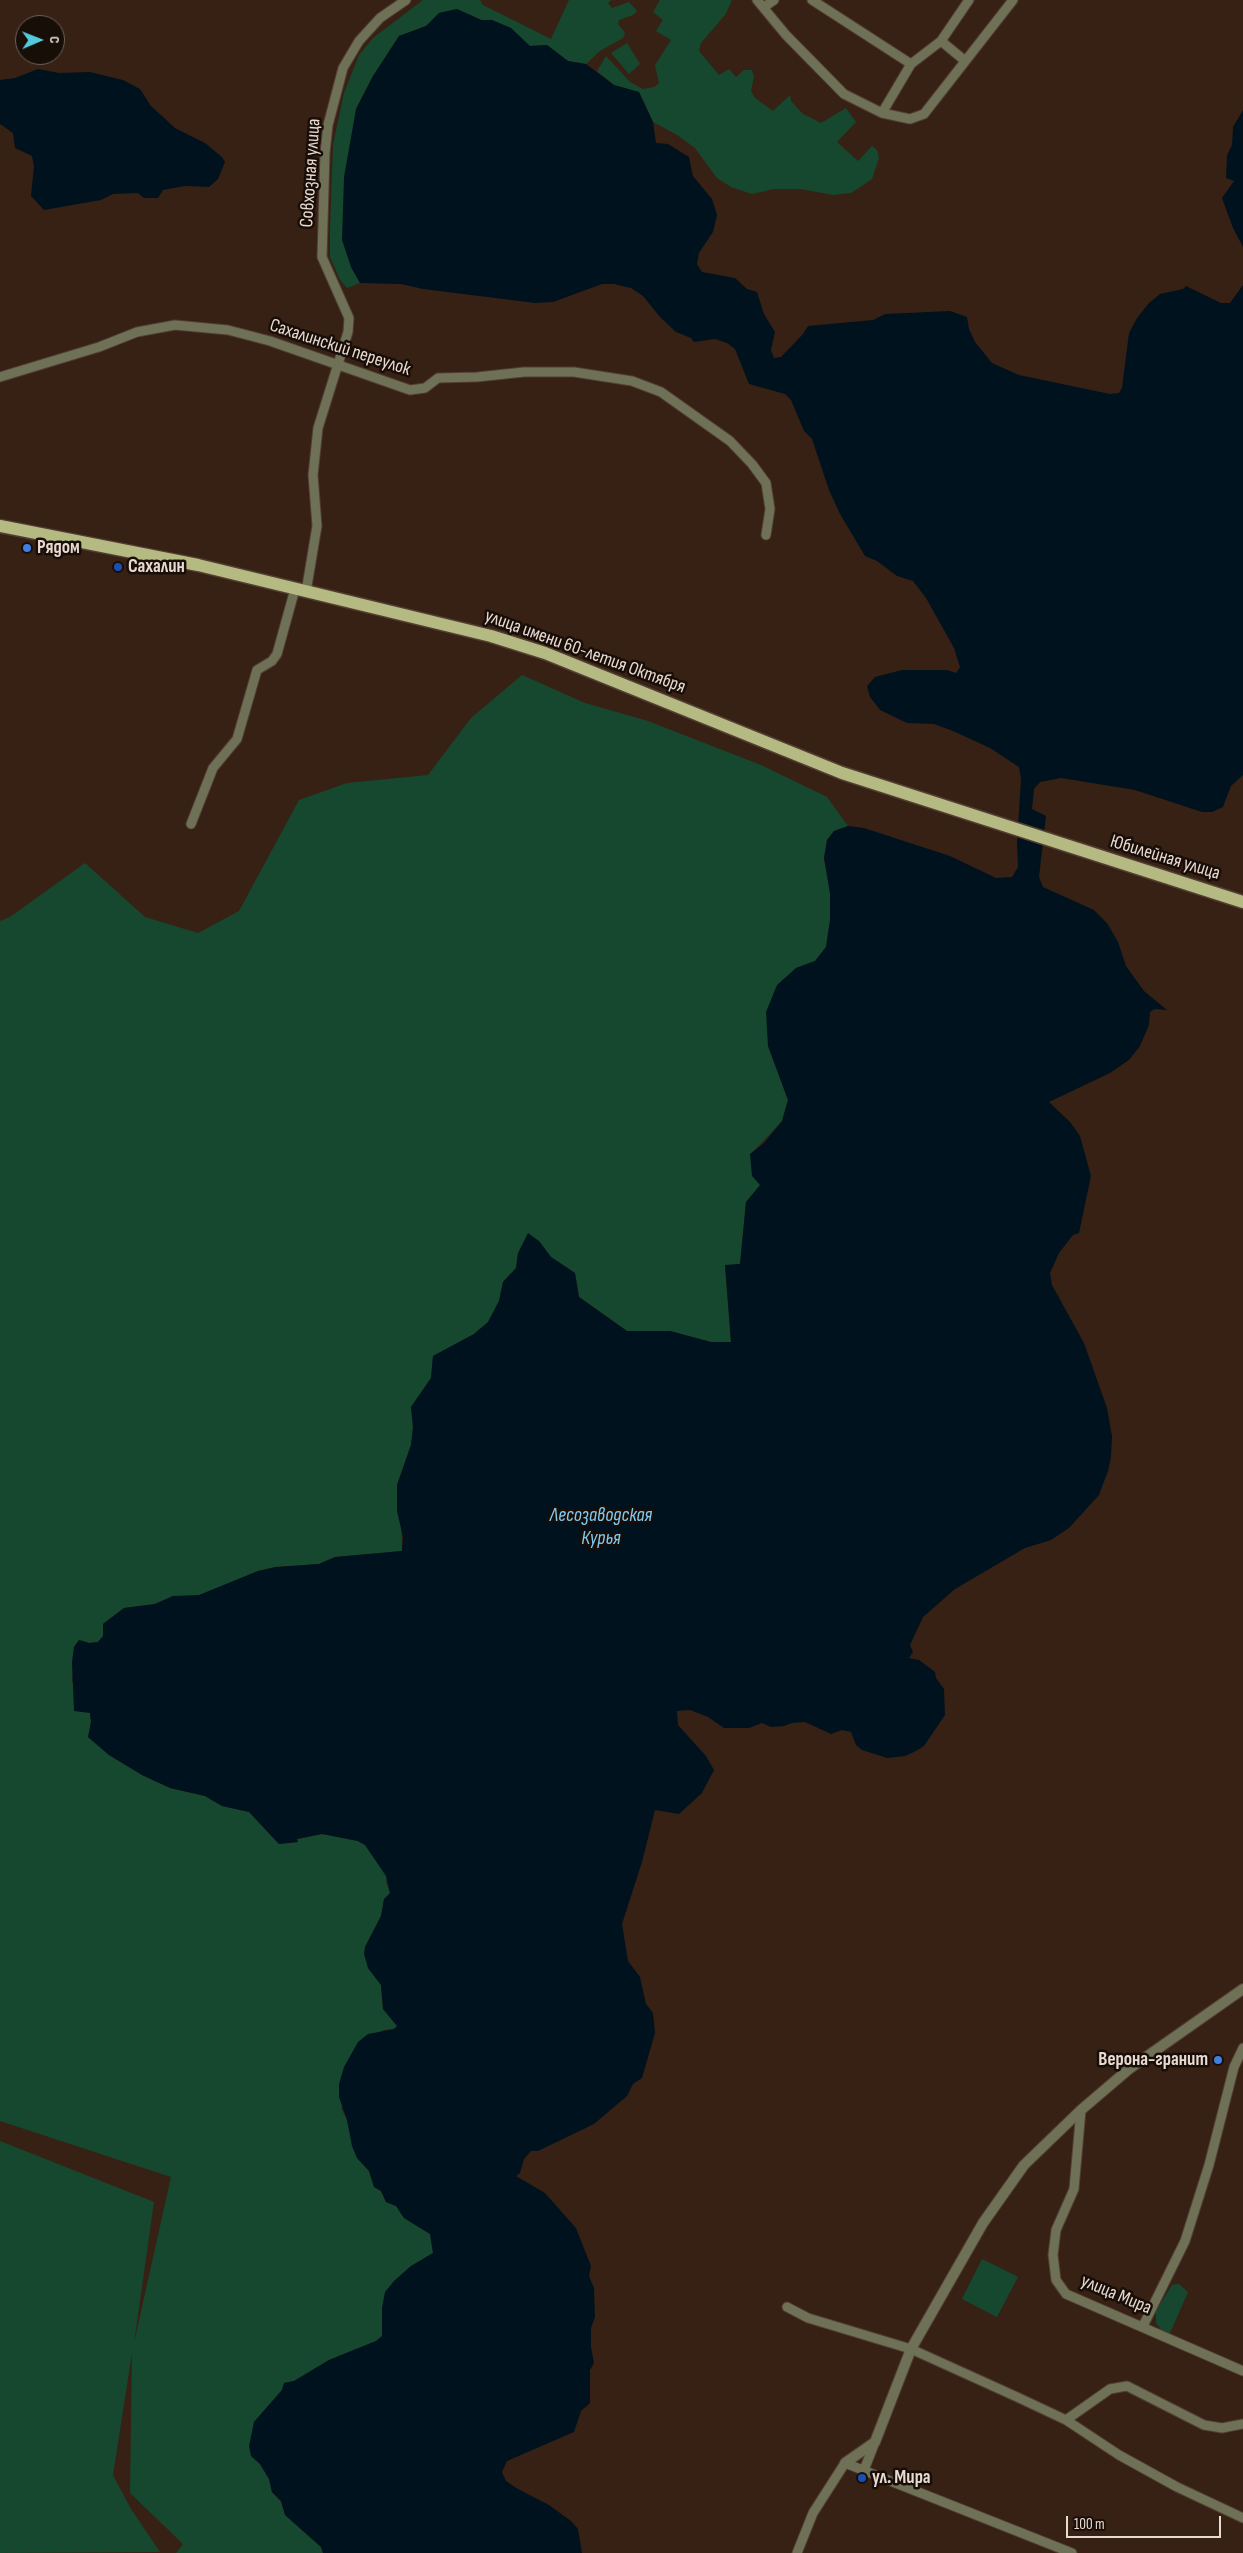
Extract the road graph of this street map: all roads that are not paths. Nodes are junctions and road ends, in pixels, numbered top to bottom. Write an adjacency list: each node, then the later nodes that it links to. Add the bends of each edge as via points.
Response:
1 (406, 0): 12 (street, Совхозная улица, via 380,18 360,40 343,68 335,95 325,153 322,256 349,318)
2 (757, 0): 7 (street)
3 (774, 0): 7 (street)
4 (812, 0): 10 (street)
5 (969, 0): 8 (street)
6 (1013, 0): 9 (street)
7 (764, 7): 11 (street, via 786,35 844,94)
8 (941, 41): 9 (street); 10 (street)
9 (964, 60): 11 (street, via 924,114 910,119)
10 (912, 64): 11 (street)
11 (882, 113)
12 (337, 365): 13 (street, Сахалинский переулок, via 228,330 174,325 137,332 100,347); 15 (street, Сахалинский переулок, via 410,390 425,388 438,378 574,372 632,381 661,392 730,441 766,482 770,509); 16 (street, Совхозная улица, via 318,428 313,475 317,526)
13 (0, 377)
14 (0, 526): 16 (main road, улица имени 60-летия Октября)
15 (766, 535)
16 (301, 590): 17 (street, Совхозная улица, via 277,654 257,670 237,739 213,768); 18 (main road, улица имени 60-летия Октября, via 462,627 544,653 842,773)
17 (191, 824)
18 (1076, 850): 19 (main road, Юбилейная улица)
19 (1243, 902)
20 (1243, 1989): 22 (street, via 1129,2069)
21 (1243, 2048): 24 (street, via 1234,2067 1209,2166 1185,2240)
22 (1081, 2110): 24 (street, улица Мира, via 1074,2189 1056,2230 1053,2255 1056,2280 1066,2294); 25 (street, via 1024,2165 983,2223)
23 (786, 2307): 25 (street, via 808,2318)
24 (1144, 2326): 26 (street, улица Мира)
25 (911, 2349): 27 (street); 29 (street)
26 (1243, 2371)
27 (1066, 2420): 28 (street, via 1110,2388 1126,2386 1204,2425 1222,2428); 32 (street, via 1118,2455)
28 (1243, 2424)
29 (874, 2442): 30 (street); 31 (street)
30 (845, 2463): 31 (street); 33 (street, via 813,2513)
31 (864, 2470): 34 (street)
32 (1243, 2518)
33 (797, 2553)
34 (1072, 2553)

